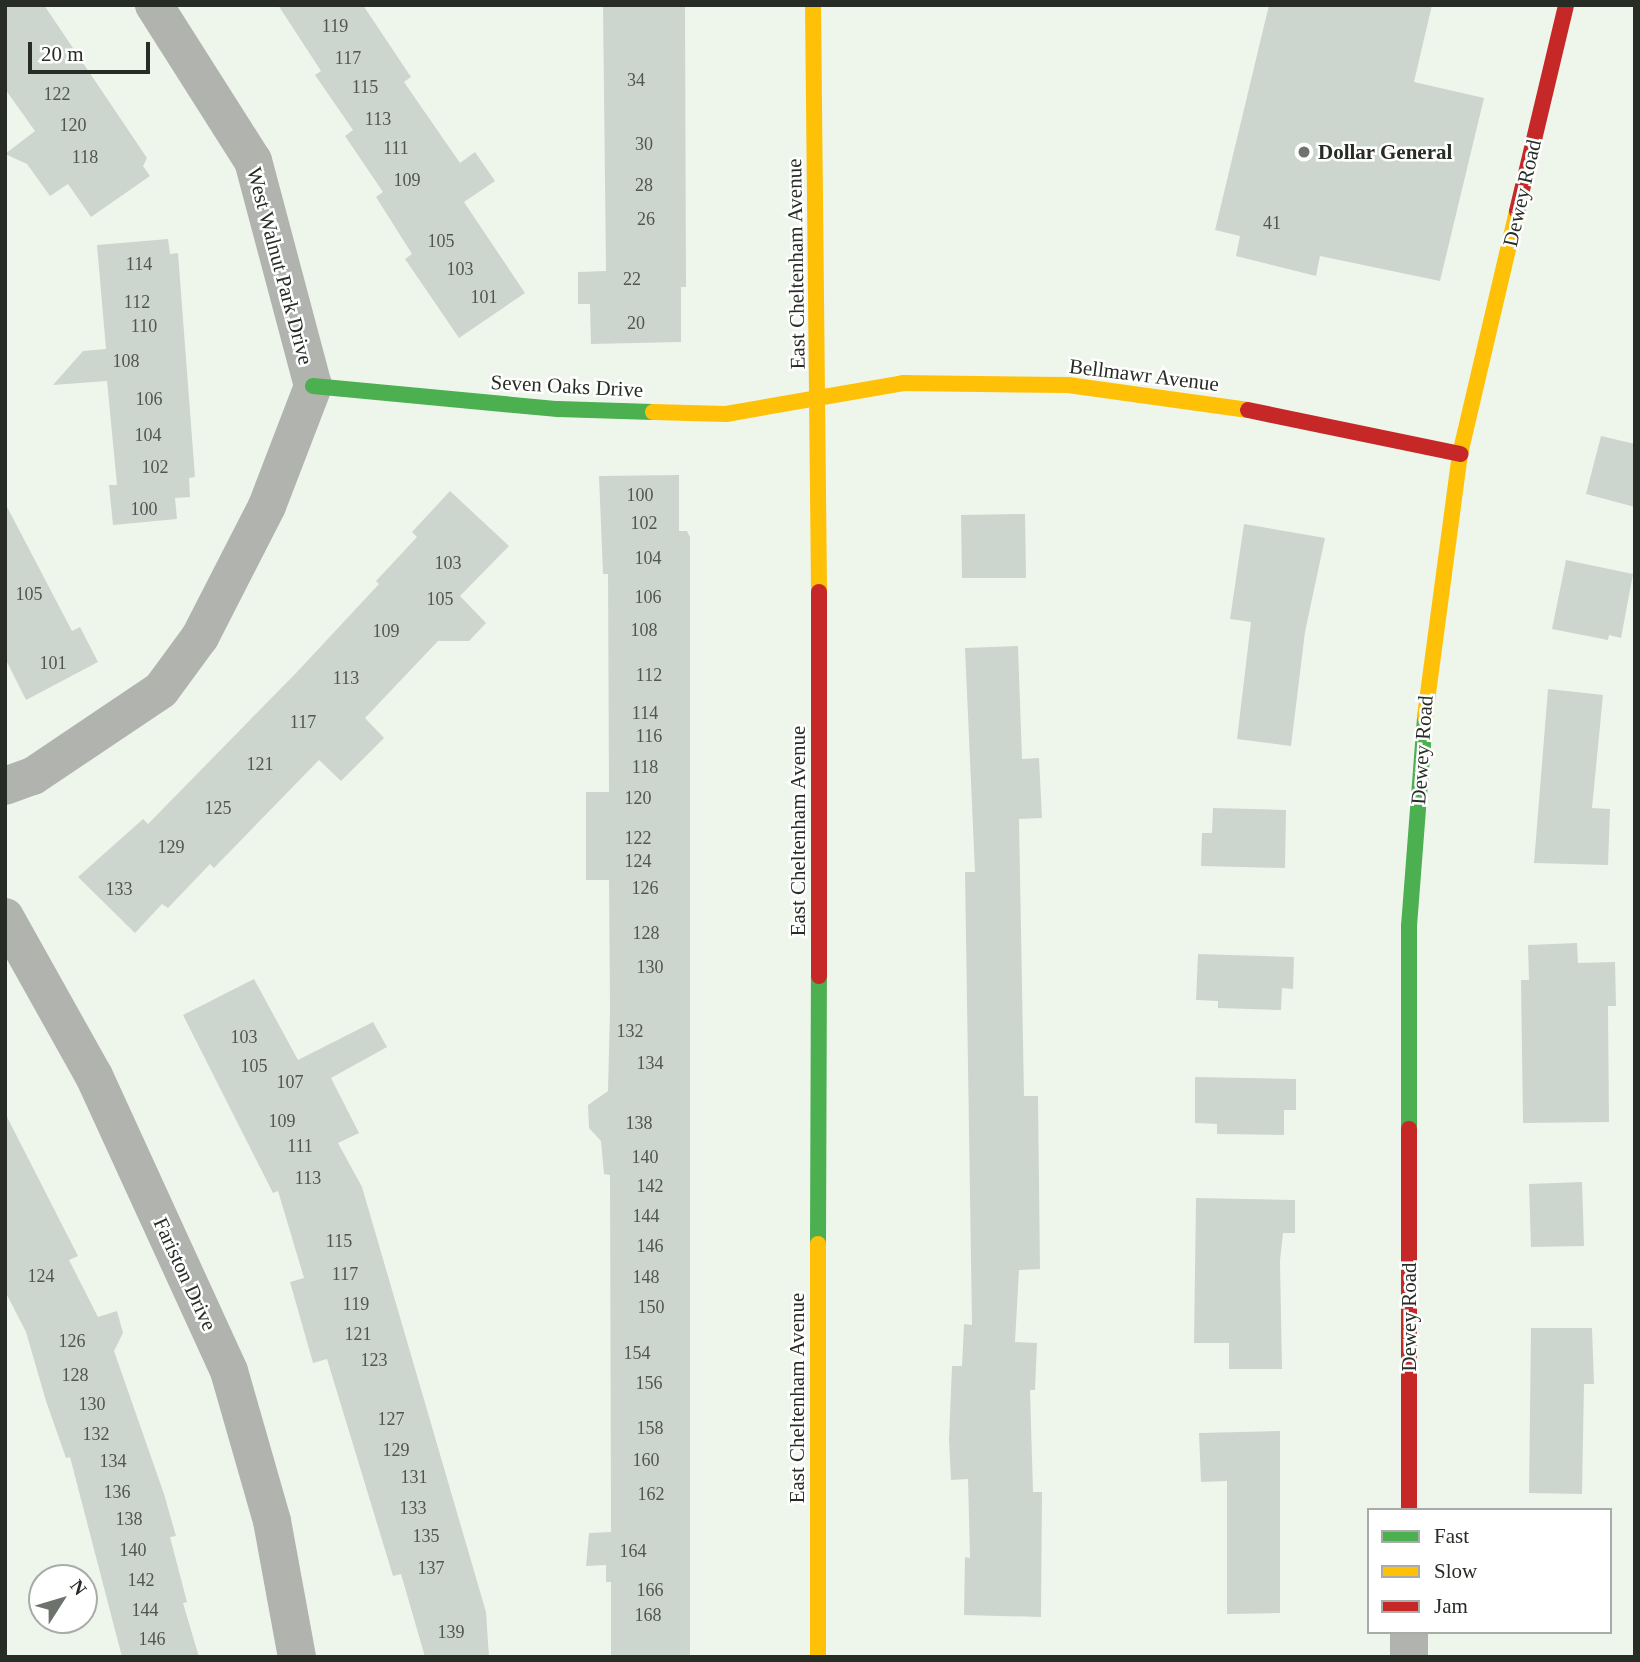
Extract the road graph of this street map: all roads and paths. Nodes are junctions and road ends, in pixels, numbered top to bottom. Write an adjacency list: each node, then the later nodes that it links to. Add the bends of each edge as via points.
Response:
1 (154, 5): 4 (street, West Walnut Park Drive, via 253,161)
2 (813, 5): 5 (main road, East Cheltenham Avenue)
3 (1566, 5): 6 (main road, Dewey Road)
4 (313, 386): 5 (main road, Seven Oaks Drive, via 558,410 726,414); 7 (street, via 267,506 200,637 160,691 33,776)
5 (818, 398): 6 (main road, Bellmawr Avenue, via 903,383 1068,385 1223,405); 12 (main road, East Cheltenham Avenue)
6 (1460, 454): 9 (main road, Dewey Road, via 1428,680 1409,926)
7 (5, 786)
8 (5, 917): 11 (street, Fariston Drive, via 94,1076 229,1371 272,1521)
9 (1409, 1508)
10 (1409, 1634): 13 (street)
11 (297, 1657)
12 (818, 1657)
13 (1409, 1657)

